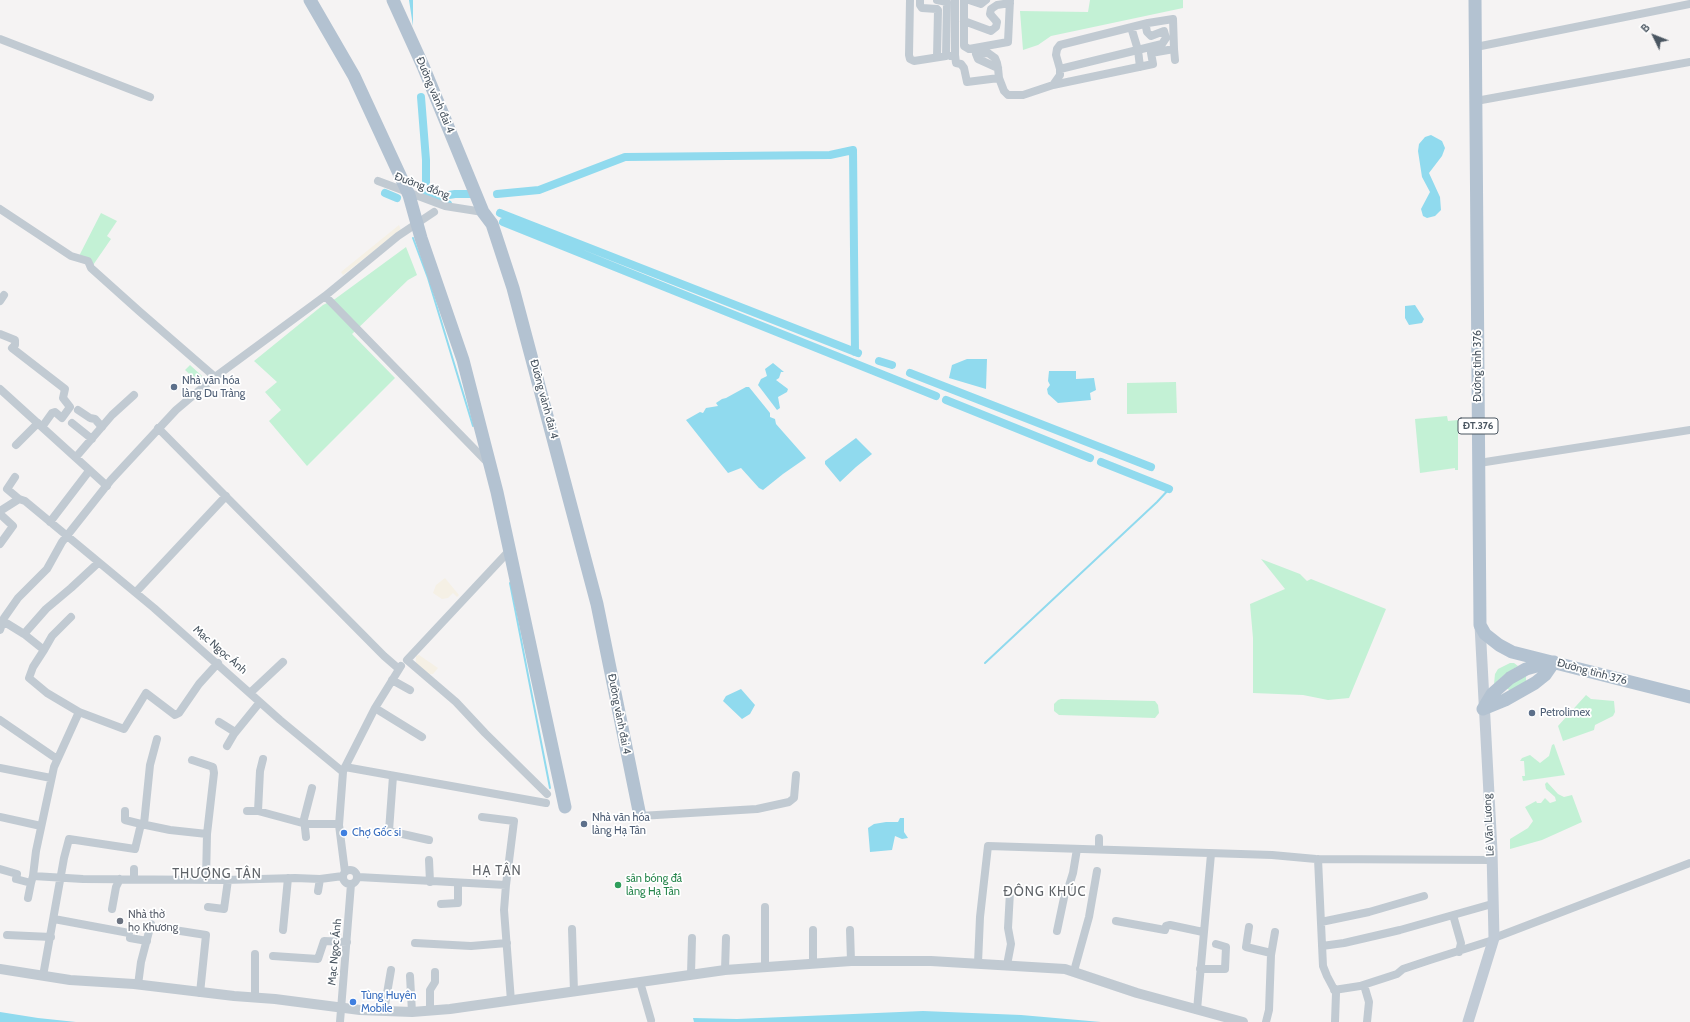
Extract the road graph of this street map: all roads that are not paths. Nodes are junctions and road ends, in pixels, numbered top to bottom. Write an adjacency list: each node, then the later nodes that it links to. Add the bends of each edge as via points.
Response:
1 (310, 0): 32 (main road, via 354,76)
2 (393, 0): 35 (main road, Đường vành đai 4)
3 (910, 0): 21 (street, via 910,59 914,61)
4 (920, 0): 21 (street, via 921,7 938,10)
5 (937, 0): 20 (street, via 947,2)
6 (955, 0): 20 (street)
7 (964, 0): 13 (street)
8 (969, 0): 9 (street, via 981,4)
9 (986, 0)
10 (1475, 0): 17 (main road, Đường tỉnh 376 / ĐT.376)
11 (1010, 2): 13 (street, via 991,9 990,14 997,22 991,31); 13 (street, via 1008,42 965,48)
12 (1690, 4): 17 (street)
13 (964, 21)
14 (1148, 23): 15 (street); 18 (street, via 1173,19); 19 (street, via 1147,32 1151,36 1164,31 1166,38 1162,44)
15 (1131, 28): 19 (street); 26 (street, via 1060,45 1056,55)
16 (0, 39): 29 (street)
17 (1476, 47): 30 (main road, Đường tỉnh 376 / ĐT.376)
18 (1174, 49): 22 (street); 24 (street, via 1151,53 1153,64)
19 (1138, 50): 24 (street); 26 (street)
20 (951, 56): 21 (street); 27 (street, via 964,68 967,82)
21 (937, 57)
22 (1175, 60)
23 (1690, 62): 30 (street)
24 (1140, 66): 28 (street)
25 (998, 68): 27 (street)
26 (1060, 68): 28 (street, via 1060,75)
27 (998, 78): 28 (street, via 1004,91 1014,96)
28 (1053, 85)
29 (150, 97)
30 (1476, 101): 51 (main road, Đường tỉnh 376 / ĐT.376)
31 (378, 181): 32 (street, Đường đồng)
32 (407, 193): 35 (street, Đường đồng, via 450,207); 36 (main road)
33 (0, 209): 39 (street, via 71,256 88,261 91,268 138,311)
34 (434, 212): 36 (street)
35 (483, 212): 105 (main road, Đường vành đai 4, via 492,224 513,288 555,441 597,604)
36 (417, 223): 37 (street); 52 (main road, via 463,360)
37 (325, 296): 39 (street); 52 (street)
38 (0, 334): 45 (street, via 15,340 12,348 65,389 63,398 70,407 62,418 55,412)
39 (215, 377): 44 (street)
40 (0, 389): 45 (street)
41 (134, 395): 46 (street)
42 (78, 410): 46 (street, via 95,419)
43 (72, 423): 48 (street)
44 (158, 424): 55 (street); 56 (street)
45 (40, 425): 49 (street); 50 (street)
46 (102, 427): 48 (street)
47 (1690, 430): 51 (street)
48 (92, 440): 50 (street)
49 (16, 445)
50 (76, 457): 53 (street)
51 (1479, 462): 67 (main road, Đường tỉnh 376 / ĐT.376)
52 (490, 464): 62 (main road)
53 (90, 471): 55 (street); 59 (street)
54 (15, 477): 57 (street, via 7,488)
55 (107, 486): 60 (street)
56 (226, 496): 64 (street); 75 (street)
57 (19, 499): 58 (street); 59 (street, Mạc Ngọc Ánh)
58 (0, 512): 61 (street, via 12,526)
59 (50, 522): 60 (street, Mạc Ngọc Ánh)
60 (67, 536): 63 (street, Mạc Ngọc Ánh); 66 (street, via 47,568 18,598)
61 (0, 544)
62 (509, 551): 71 (street); 101 (main road)
63 (98, 562): 64 (street, Mạc Ngọc Ánh); 69 (street, via 46,609)
64 (136, 592): 74 (street, Mạc Ngọc Ánh)
65 (71, 617): 70 (street, via 52,636)
66 (3, 620): 68 (street); 69 (street)
67 (1480, 625): 73 (main road, Đường tỉnh 376, via 1485,634 1505,649); 82 (main road, Lê Văn Lương)
68 (0, 630)
69 (24, 634): 70 (street)
70 (44, 650): 83 (street, via 29,678 47,693)
71 (406, 660): 75 (street); 99 (street, via 456,702)
72 (283, 662): 78 (street)
73 (1554, 662): 79 (main road, Đường tỉnh 376); 82 (main road, via 1545,675 1535,683); 82 (main road, via 1526,669 1510,678 1492,694)
74 (218, 663): 78 (street, Mạc Ngọc Ánh); 83 (street, via 175,715 146,692 124,729)
75 (399, 669): 76 (street)
76 (392, 680): 77 (street); 81 (street)
77 (410, 690)
78 (250, 693): 80 (street, Mạc Ngọc Ánh)
79 (1690, 697)
80 (260, 702): 86 (street); 94 (street, Mạc Ngọc Ánh, via 323,761)
81 (376, 708): 87 (street); 94 (street)
82 (1483, 709): 121 (main road, Lê Văn Lương)
83 (79, 712): 90 (street)
84 (0, 720): 90 (street)
85 (219, 722): 86 (street)
86 (235, 732): 89 (street)
87 (422, 737)
88 (157, 739): 108 (street, via 150,765)
89 (227, 746)
90 (57, 759): 97 (street)
91 (263, 759): 103 (street)
92 (192, 760): 112 (street, via 213,767)
93 (0, 768): 97 (street)
94 (344, 769): 96 (street); 110 (street)
95 (796, 775): 105 (street, via 794,798 789,802 757,809)
96 (393, 776): 100 (street); 115 (street, via 389,831)
97 (51, 778): 111 (street)
98 (312, 788): 109 (street, via 304,819)
99 (547, 794)
100 (546, 803)
101 (564, 807)
102 (125, 811): 108 (street, via 125,820)
103 (258, 811): 104 (street); 109 (street)
104 (247, 812)
105 (640, 816)
106 (0, 817): 111 (street)
107 (482, 817): 139 (street, via 514,821)
108 (143, 824): 112 (street); 128 (street, via 135,849 69,839)
109 (306, 824): 110 (street); 113 (street)
110 (339, 824): 126 (street)
111 (41, 826): 130 (street)
112 (207, 834): 134 (street)
113 (306, 837)
114 (1099, 838): 117 (street)
115 (429, 840)
116 (1077, 849): 117 (street); 160 (street); 179 (street, via 988,846)
117 (1099, 849): 118 (street)
118 (1211, 854): 119 (street); 161 (street)
119 (1318, 858): 121 (street); 152 (street)
120 (429, 860): 136 (street)
121 (1491, 860): 145 (main road, Lê Văn Lương)
122 (1690, 863): 167 (street)
123 (0, 869): 130 (street, via 17,874 16,879)
124 (134, 869): 132 (street)
125 (1097, 871): 187 (street, via 1089,917)
126 (344, 874): 127 (street, via 349,869 354,870); 133 (street); 137 (street, via 345,882)
127 (358, 877): 136 (street); 137 (street, via 356,882)
128 (61, 878): 130 (street); 131 (street); 150 (street)
129 (288, 878): 133 (street); 135 (street); 157 (street)
130 (32, 879): 143 (street)
131 (120, 879): 132 (street); 148 (street, via 116,886)
132 (134, 879): 134 (street, via 188,876)
133 (320, 879): 140 (street)
134 (206, 880): 135 (street)
135 (228, 880): 146 (street, via 224,909)
136 (430, 882): 138 (street)
137 (351, 884): 169 (street, Mạc Ngọc Ánh)
138 (458, 884): 139 (street); 144 (street, via 458,903)
139 (506, 885): 171 (street, via 504,910)
140 (318, 891)
141 (1010, 892): 181 (street, via 1008,928 1011,944)
142 (1424, 896): 152 (street, via 1369,912)
143 (28, 898)
144 (441, 904)
145 (1492, 904): 149 (street); 167 (main road, Lê Văn Lương)
146 (208, 907)
147 (766, 907): 182 (street)
148 (112, 909)
149 (1453, 915): 173 (street, via 1400,930); 174 (street, via 1461,943)
150 (54, 919): 164 (street); 168 (street, via 130,935)
151 (1116, 921): 161 (street, via 1165,930 1166,926 1170,925)
152 (1321, 922): 173 (street)
153 (151, 924): 168 (street)
154 (1249, 927): 175 (street, via 1246,947)
155 (572, 929): 196 (street)
156 (174, 930): 197 (street, via 206,935)
157 (283, 930)
158 (812, 930): 180 (street)
159 (850, 930): 178 (street)
160 (1057, 931)
161 (1203, 932): 183 (street)
162 (1275, 932): 175 (street)
163 (7, 935): 164 (street)
164 (51, 937): 190 (street)
165 (692, 938): 189 (street)
166 (726, 938): 186 (street)
167 (1494, 939): 174 (street); 211 (main road, Lê Văn Lương)
168 (147, 942): 193 (street)
169 (347, 942): 177 (street, via 324,941 318,959); 200 (street, Mạc Ngọc Ánh)
170 (415, 943): 171 (street, via 471,946)
171 (507, 943): 199 (street)
172 (1216, 944): 183 (street, via 1226,947 1225,969)
173 (1322, 946): 195 (street, via 1323,966)
174 (1459, 952): 194 (street, via 1403,969 1397,974)
175 (1271, 953): 208 (street, via 1271,990)
176 (255, 954): 198 (street)
177 (273, 956)
178 (851, 961): 179 (street); 180 (street)
179 (978, 963): 181 (street)
180 (812, 964): 182 (street)
181 (1007, 965): 187 (street, via 1041,966)
182 (764, 967): 186 (street)
183 (1200, 969): 202 (street)
184 (0, 970): 190 (street)
185 (391, 970): 203 (street)
186 (725, 970): 189 (street)
187 (1074, 971): 202 (street)
188 (436, 972): 201 (street, via 435,982 430,990)
189 (691, 974): 192 (street)
190 (43, 976): 193 (street)
191 (410, 976): 204 (street)
192 (640, 982): 196 (street); 205 (street)
193 (138, 985): 197 (street)
194 (1364, 985): 195 (street); 210 (street, via 1369,1002)
195 (1334, 990): 209 (street)
196 (574, 992): 199 (street)
197 (200, 993): 198 (street)
198 (255, 997): 200 (street)
199 (511, 1001): 201 (street)
200 (341, 1007): 203 (street); 206 (street, Mạc Ngọc Ánh)
201 (430, 1010): 204 (street)
202 (1197, 1010): 207 (street)
203 (384, 1011): 204 (street)
204 (412, 1012)
205 (650, 1020)
206 (340, 1022)
207 (1243, 1022)
208 (1266, 1022)
209 (1335, 1022)
210 (1367, 1022)
211 (1468, 1022)

